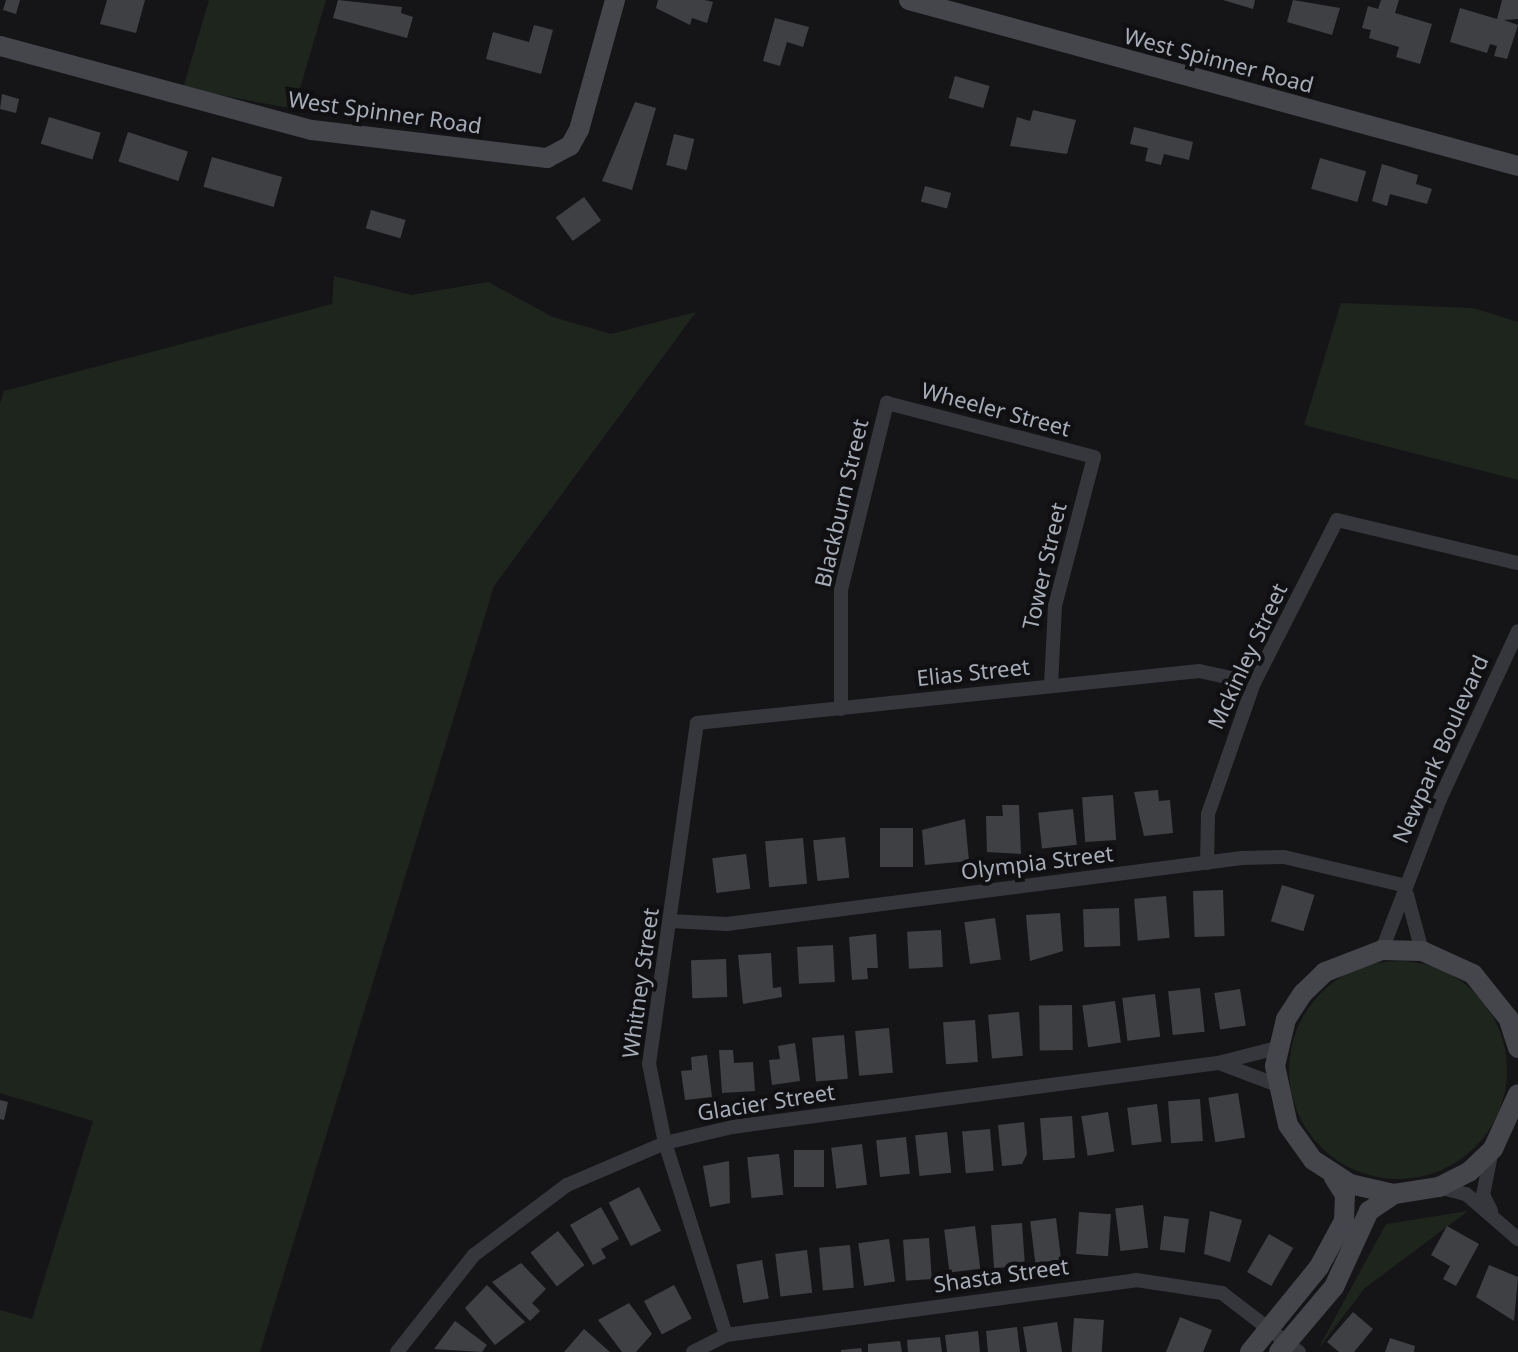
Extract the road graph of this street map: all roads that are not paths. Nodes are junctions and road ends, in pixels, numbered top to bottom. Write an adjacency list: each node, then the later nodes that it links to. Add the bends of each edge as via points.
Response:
1 (615, 0): 3 (street, West Spinner Road, via 579,130 570,146 547,158 312,130)
2 (909, 0): 4 (street, West Spinner Road)
3 (0, 46)
4 (1518, 166)
5 (887, 403): 6 (street, Wheeler Street); 11 (street, Blackburn Street, via 841,590)
6 (1094, 457): 10 (street, Tower Street, via 1055,606)
7 (1518, 563): 9 (street, Mckinley Street, via 1337,520)
8 (1518, 631): 14 (street, Newpark Boulevard)
9 (1254, 683): 10 (street, Elias Street, via 1199,671); 13 (street, Mckinley Street, via 1208,814)
10 (1051, 686): 11 (street, Elias Street)
11 (841, 709): 12 (street, Elias Street)
12 (697, 723): 15 (street, Whitney Street)
13 (1207, 863): 14 (street, Olympia Street, via 1284,857); 15 (street, Olympia Street, via 727,924)
14 (1407, 886): 16 (street, Newpark Boulevard); 17 (street)
15 (670, 921): 24 (street, Whitney Street, via 649,1064)
16 (1382, 950): 17 (street); 19 (street, via 1325,972 1286,1019)
17 (1422, 951): 18 (street, via 1473,974)
18 (1513, 1018): 20 (street)
19 (1277, 1048): 21 (street, Glacier Street); 22 (street)
20 (1518, 1048)
21 (1218, 1063): 22 (street, Glacier Street); 24 (street, Glacier Street, via 732,1127)
22 (1275, 1084): 26 (street, via 1299,1144)
23 (1518, 1094): 25 (street)
24 (665, 1143): 32 (street, Whitney Street); 34 (street, Glacier Street, via 567,1185 474,1255)
25 (1493, 1149): 27 (street); 29 (street, via 1483,1195)
26 (1330, 1174): 28 (street); 31 (street, via 1345,1195 1344,1221)
27 (1439, 1187): 28 (street); 29 (street, via 1466,1194)
28 (1394, 1194): 33 (street, via 1369,1211 1334,1287)
29 (1493, 1215): 30 (street)
30 (1518, 1239)
31 (1271, 1328): 32 (street, Shasta Street, via 1199,1285 1136,1280); 33 (street, Shasta Street); 36 (street)
32 (726, 1335): 35 (street, Shasta Street)
33 (1288, 1349)
34 (397, 1352)
35 (693, 1352)
36 (1250, 1352)

